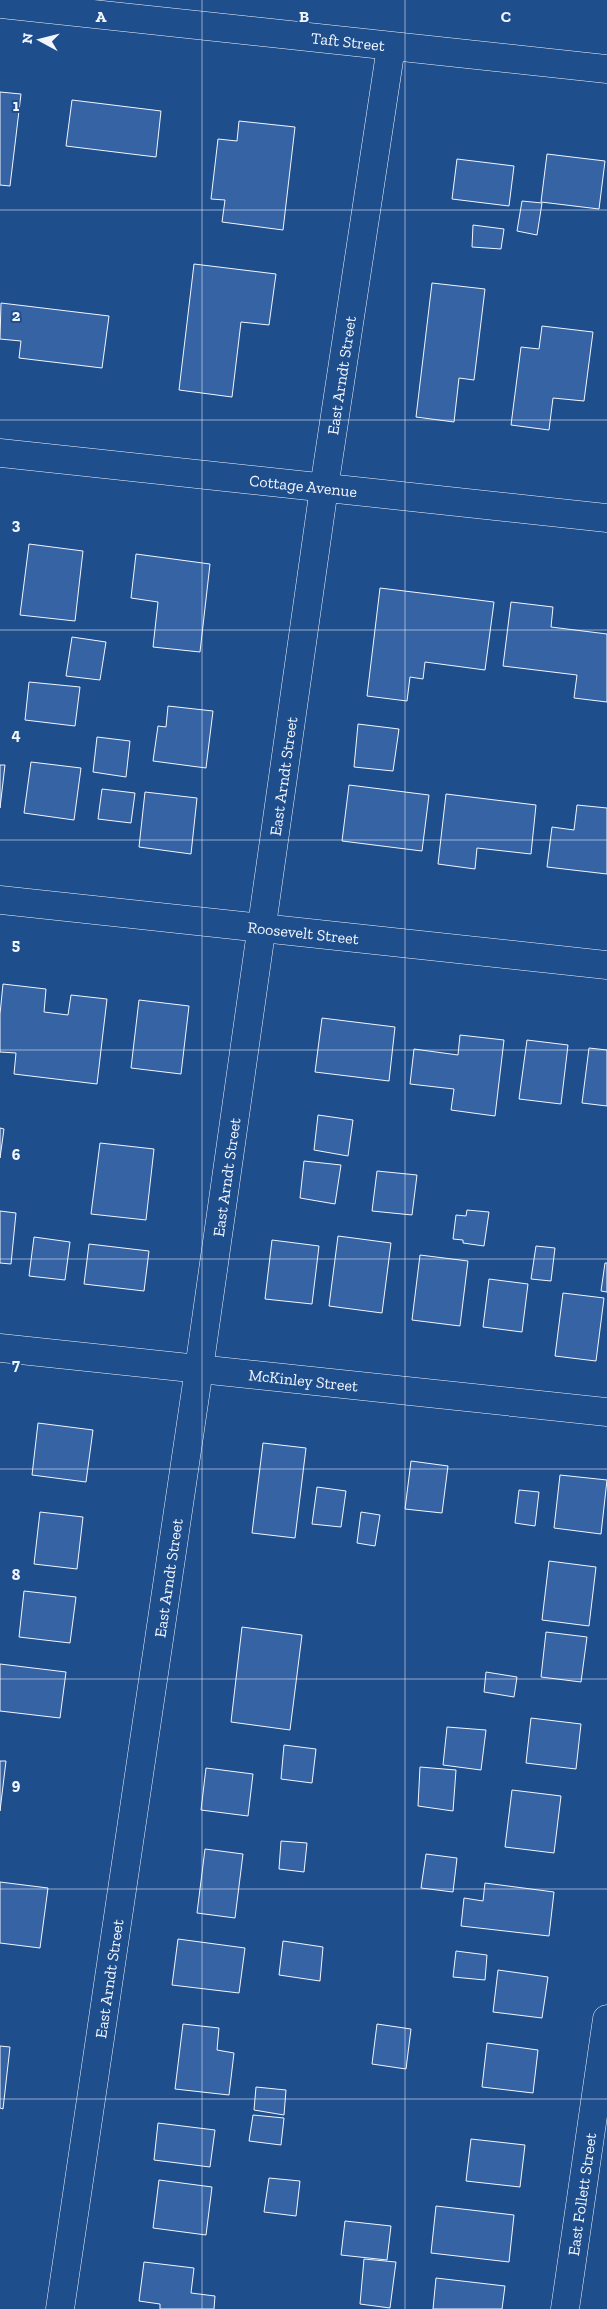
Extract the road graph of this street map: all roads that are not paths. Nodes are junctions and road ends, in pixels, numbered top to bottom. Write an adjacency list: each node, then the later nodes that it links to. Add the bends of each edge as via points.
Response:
1 (0, 4): 2 (street, Taft Street)
2 (391, 47): 3 (street, Taft Street); 5 (street, East Arndt Street)
3 (607, 69)
4 (0, 453): 5 (street, Cottage Avenue)
5 (324, 488): 6 (street, Cottage Avenue); 8 (street, East Arndt Street)
6 (607, 518)
7 (0, 900): 8 (street, Roosevelt Street)
8 (261, 928): 9 (street, Roosevelt Street); 11 (street, East Arndt Street)
9 (607, 965)
10 (0, 1348): 11 (street, McKinley Street)
11 (199, 1369): 12 (street, McKinley Street); 14 (street, East Arndt Street)
12 (607, 1412)
13 (607, 2020): 15 (street, East Follett Street)
14 (60, 2309)
15 (565, 2309)

